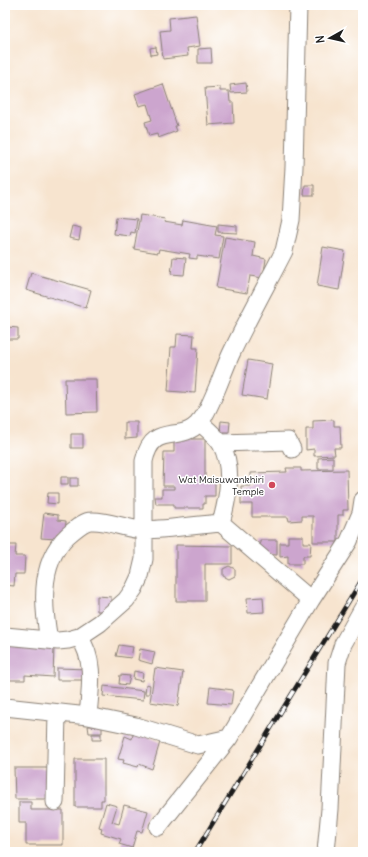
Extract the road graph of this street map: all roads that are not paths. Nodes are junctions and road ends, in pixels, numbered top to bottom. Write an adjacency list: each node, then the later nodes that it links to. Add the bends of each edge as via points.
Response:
1 (298, 5): 2 (street, via 294,167 288,236 284,251)
2 (199, 422): 3 (street); 7 (street, via 184,433 156,438 147,448 144,461)
3 (221, 444): 4 (street, via 288,441); 6 (street, via 229,485)
4 (292, 449)
5 (363, 500): 8 (street, via 361,513 349,541)
6 (221, 523): 7 (street); 8 (street)
7 (143, 530): 11 (street, via 144,559 134,589 114,612); 12 (street, via 90,521 65,537 52,556 46,572 46,624)
8 (311, 600): 16 (street)
9 (363, 608): 19 (street, via 343,644 337,663)
10 (5, 636): 12 (street)
11 (79, 637): 12 (street); 15 (street, via 90,668)
12 (49, 640)
13 (5, 707): 14 (street)
14 (57, 713): 15 (street); 17 (street)
15 (88, 716): 16 (street, via 136,726 198,745)
16 (229, 738): 18 (street)
17 (55, 802)
18 (158, 827)
19 (326, 852)

